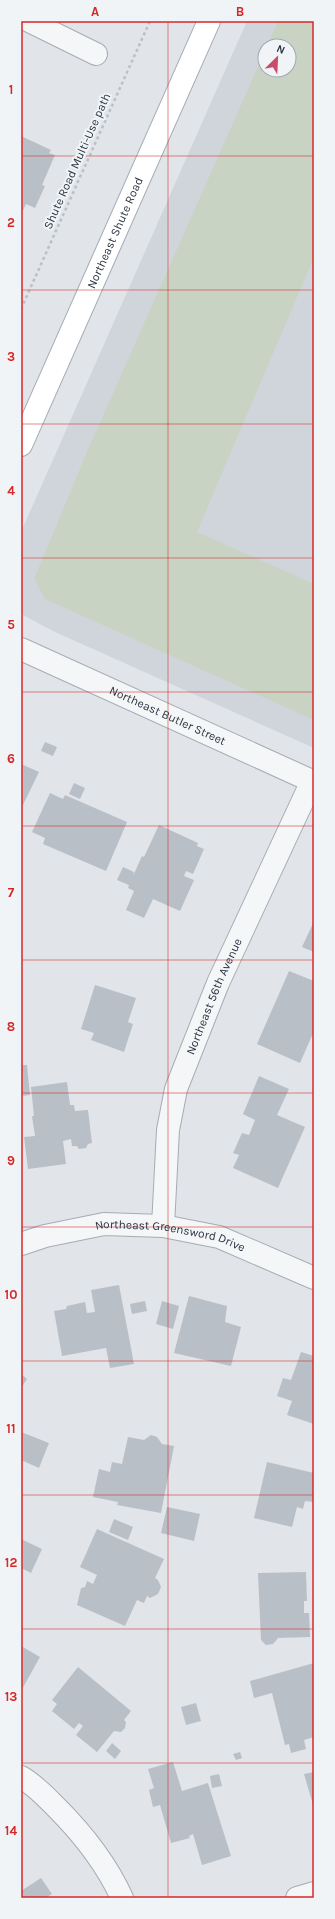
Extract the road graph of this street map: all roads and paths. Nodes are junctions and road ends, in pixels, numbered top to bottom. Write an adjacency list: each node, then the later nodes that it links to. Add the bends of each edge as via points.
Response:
1 (29, 21): 4 (street)
2 (150, 21): 5 (path, Shute Road Multi-Use path)
3 (209, 21): 6 (main road, Northeast Shute Road)
4 (96, 54)
5 (21, 308)
6 (21, 445)
7 (21, 649): 8 (street, Northeast Butler Street)
8 (313, 781): 9 (street, Northeast 56th Avenue, via 218,983 176,1088 168,1130)
9 (163, 1226): 10 (street, Northeast Greensword Drive, via 104,1224 44,1236); 11 (street, Northeast Greensword Drive, via 219,1237)
10 (21, 1244)
11 (314, 1278)
12 (21, 1777): 14 (street, via 33,1784 81,1831 113,1878)
13 (314, 1893): 15 (street)
14 (122, 1898)
15 (297, 1898)

